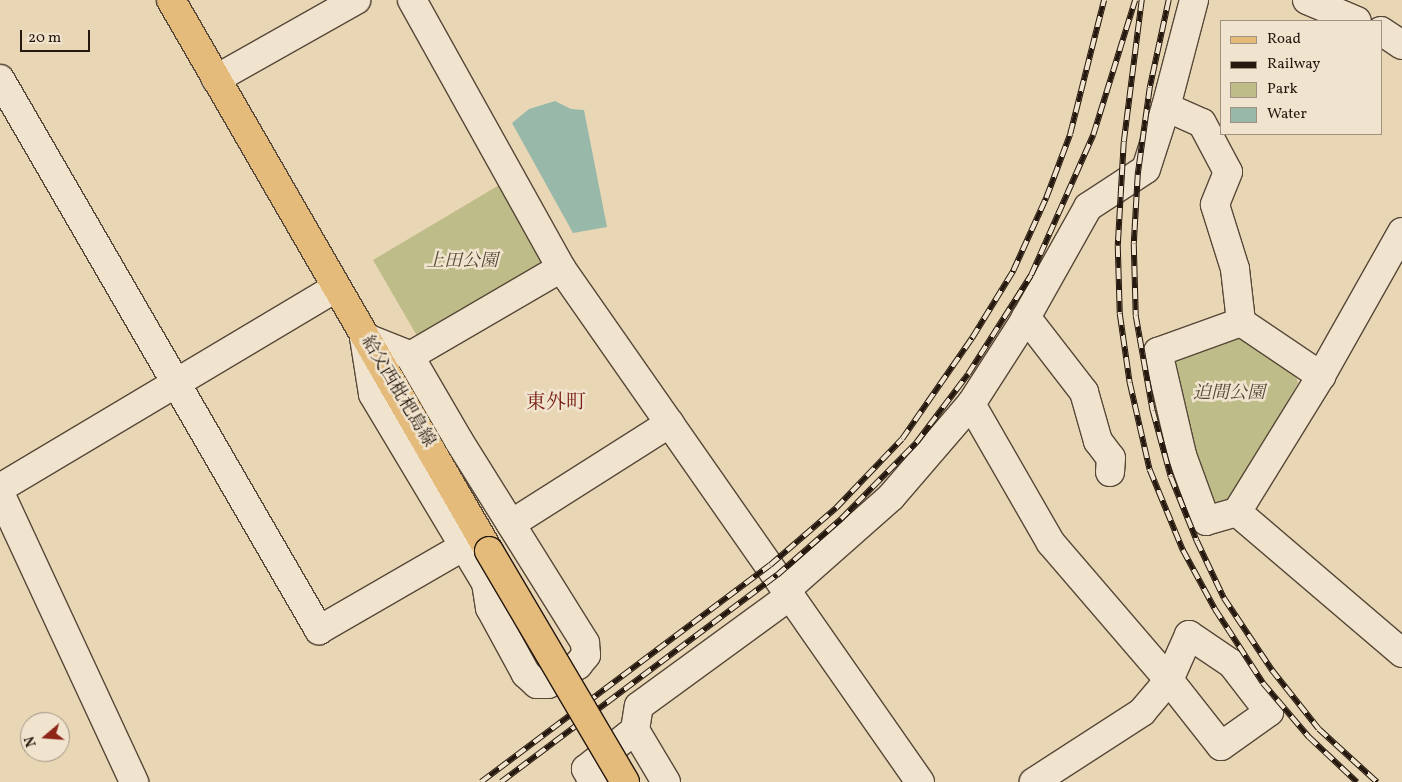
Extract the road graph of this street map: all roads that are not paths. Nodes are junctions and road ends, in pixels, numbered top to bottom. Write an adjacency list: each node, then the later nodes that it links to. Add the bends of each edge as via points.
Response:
1 (171, 0): 9 (main road, 給父西枇杷島線)
2 (356, 0): 9 (street)
3 (412, 0): 13 (street)
4 (1194, 0): 11 (street)
5 (1307, 0): 6 (street)
6 (1355, 20)
7 (1382, 32): 8 (street)
8 (1402, 45)
9 (216, 78): 14 (main road, 給父西枇杷島線)
10 (0, 80): 20 (street)
11 (1166, 107): 15 (street, via 1146,169 1088,207); 16 (street, via 1202,123 1228,172 1215,204 1235,269)
12 (1402, 232): 19 (street)
13 (561, 268): 18 (street); 22 (street)
14 (336, 288): 17 (main road, 給父西枇杷島線); 20 (street)
15 (1026, 317): 21 (street); 23 (street, via 1084,392 1098,442 1111,458)
16 (1241, 322): 19 (street); 26 (street, via 1158,352 1182,455 1206,521)
17 (364, 337): 18 (street); 28 (main road, 給父西枇杷島線, via 392,381)
18 (410, 356): 27 (street)
19 (1321, 376): 26 (street)
20 (177, 382): 24 (street); 28 (street, via 319,630)
21 (971, 404): 29 (street, via 891,497); 37 (street, via 1051,543 1169,680 1142,712)
22 (670, 423): 27 (street); 29 (street)
23 (1110, 472)
24 (0, 488)
25 (0, 493): 32 (street)
26 (1237, 512): 30 (street)
27 (510, 524): 28 (street, via 584,643 586,656 578,665 548,684 537,684 526,674 490,608)
28 (476, 549): 34 (main road, 給父西枇杷島線, bridge)
29 (789, 592): 31 (street, via 638,706); 36 (street)
30 (1402, 653)
31 (635, 730): 33 (street, via 586,770); 35 (street)
32 (134, 782)
33 (593, 782)
34 (625, 782)
35 (666, 782)
36 (920, 782)
37 (1034, 782)

